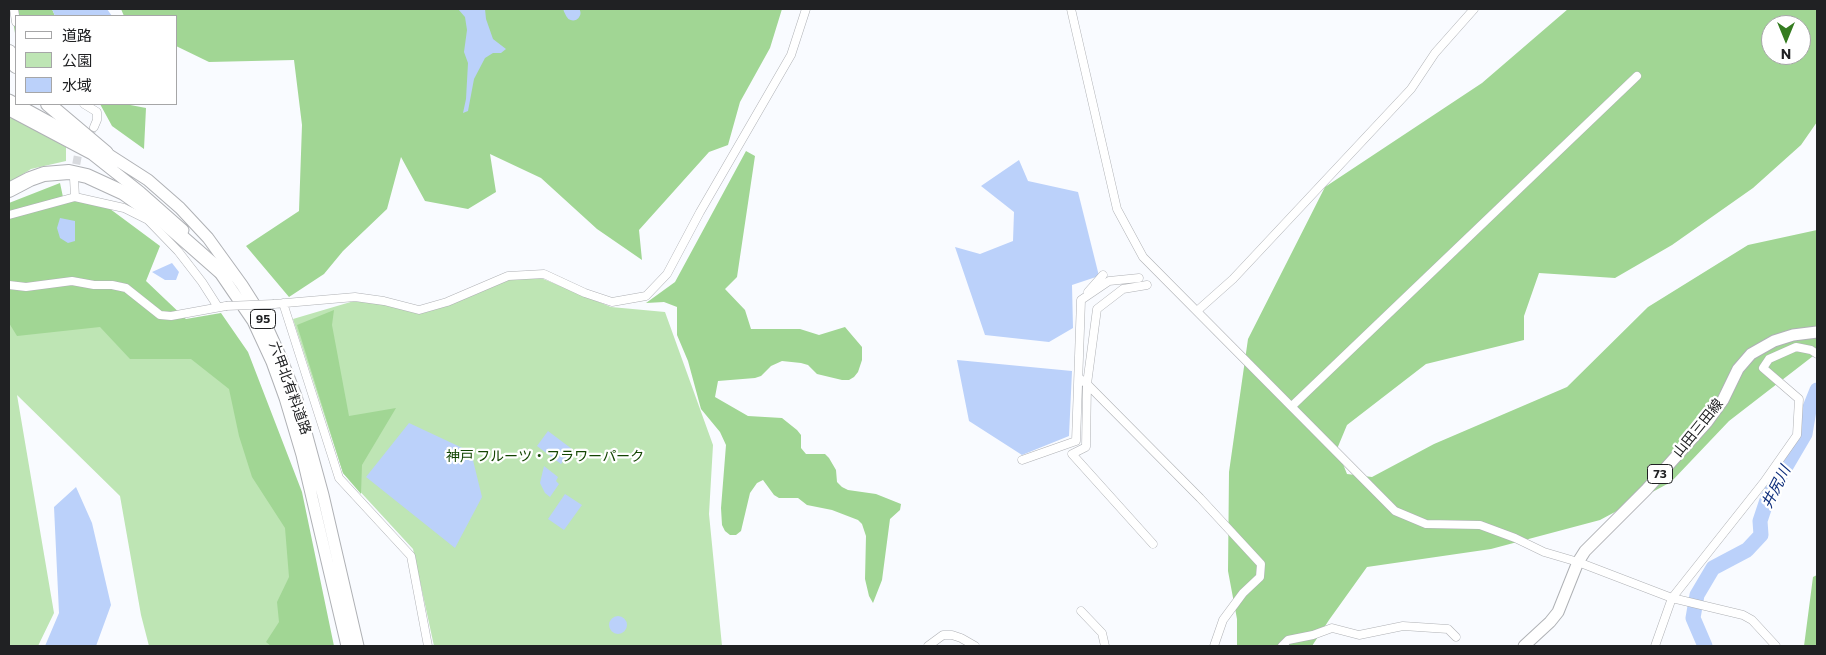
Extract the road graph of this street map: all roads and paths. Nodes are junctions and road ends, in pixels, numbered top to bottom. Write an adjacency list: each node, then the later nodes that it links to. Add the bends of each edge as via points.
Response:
1 (806, 9): 23 (street, via 791,54 667,274 646,296 612,302 544,274 508,276 447,302 419,310 384,300 354,297)
2 (1071, 9): 25 (street, via 1117,209 1143,257)
3 (1474, 9): 25 (street, via 1435,54 1412,89 1233,279)
4 (9, 52): 5 (highway)
5 (15, 64)
6 (1637, 76): 30 (street)
7 (18, 105): 12 (main road, 六甲北有料道路 / 95)
8 (49, 105): 12 (highway)
9 (86, 105): 11 (street, via 97,112)
10 (9, 110): 17 (main road, 六甲北有料道路 / 95, via 92,154 172,219)
11 (94, 128)
12 (106, 152): 38 (main road, 六甲北有料道路 / 95, via 148,180 180,208 208,238 263,318 299,405)
13 (74, 178): 15 (street)
14 (9, 190): 17 (highway, via 44,174 69,172 87,176 124,193 155,215)
15 (75, 197): 16 (street); 24 (street, via 124,208 148,220 178,251)
16 (9, 215)
17 (220, 271): 37 (main road, 六甲北有料道路 / 95, via 253,321 272,362 304,463)
18 (1103, 275): 22 (street)
19 (1139, 278): 22 (street, via 1109,281)
20 (9, 285): 24 (street, via 26,288 72,281 112,285 126,288 160,315 171,316)
21 (1147, 285): 29 (street, via 1123,289 1097,309)
22 (1081, 300): 28 (street)
23 (278, 303): 24 (street, bridge); 39 (street, via 339,478 411,556)
24 (222, 306)
25 (1196, 311): 30 (street)
26 (1817, 332): 33 (main road, 山田三田線 / 73, via 1774,341 1751,354 1738,369 1707,422)
27 (1817, 354): 34 (street, via 1796,347 1769,359 1763,368 1799,399 1797,435)
28 (1079, 378): 29 (street); 31 (street, via 1076,441)
29 (1087, 384): 32 (street, via 1086,447 1072,454); 43 (street, via 1261,564 1260,577 1243,592 1223,620)
30 (1292, 406): 33 (street, via 1395,511 1426,524 1480,524 1544,552)
31 (1022, 460)
32 (1153, 544)
33 (1578, 562): 34 (street); 45 (main road, 山田三田線 / 73, via 1558,612)
34 (1672, 598): 46 (street); 47 (street, via 1742,615 1752,620)
35 (1081, 611): 42 (street, via 1102,633)
36 (1456, 637): 44 (street, via 1448,629 1404,626 1359,635 1332,628 1288,640)
37 (347, 646)
38 (358, 646)
39 (428, 646)
40 (928, 646): 41 (street, via 943,635 952,635)
41 (976, 646)
42 (1105, 646)
43 (1214, 646)
44 (1282, 646)
45 (1524, 646)
46 (1655, 646)
47 (1776, 646)

